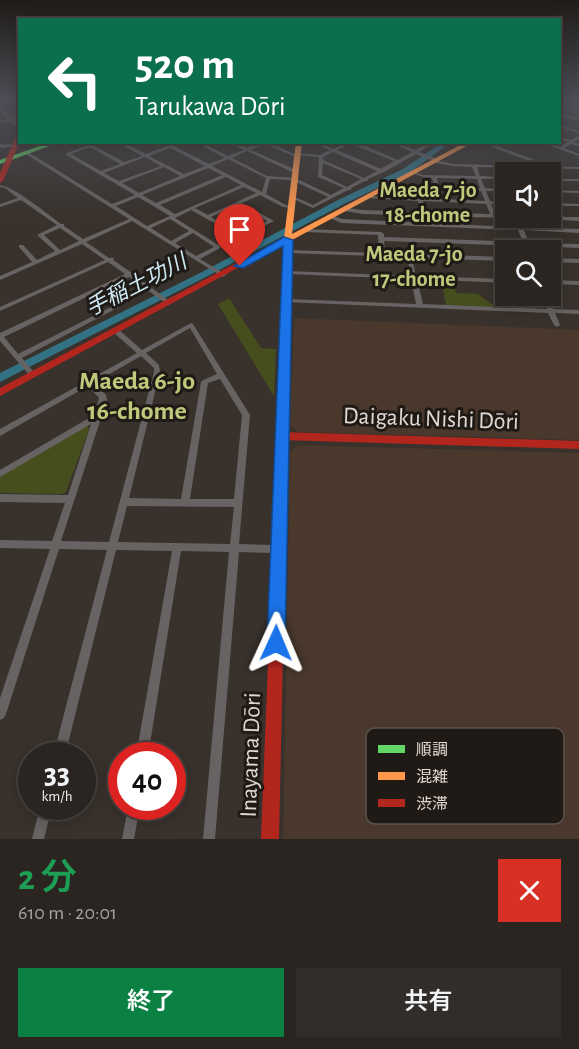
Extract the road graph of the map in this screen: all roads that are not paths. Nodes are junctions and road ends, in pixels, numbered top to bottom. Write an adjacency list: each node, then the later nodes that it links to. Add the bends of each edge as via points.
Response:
1 (17, 140): 26 (street)
2 (566, 140): 4 (street)
3 (574, 140): 4 (street)
4 (571, 142): 25 (street); 29 (street)
5 (52, 144): 33 (street)
6 (86, 144): 27 (street)
7 (96, 144): 27 (street)
8 (123, 144): 36 (street)
9 (167, 144): 28 (street)
10 (176, 144): 28 (street)
11 (202, 144): 37 (street)
12 (234, 144): 30 (street)
13 (262, 144): 30 (street)
14 (267, 144): 34 (street)
15 (298, 144): 34 (street, Inayama Dōri)
16 (322, 144): 31 (street)
17 (346, 144): 31 (street)
18 (356, 144): 41 (street)
19 (396, 144): 32 (street)
20 (431, 144): 32 (street)
21 (467, 144): 40 (street)
22 (487, 144): 42 (street)
23 (547, 144): 29 (street)
24 (0, 145): 26 (street)
25 (579, 145)
26 (14, 146): 39 (street)
27 (90, 146): 43 (street); 51 (street, via 68,154)
28 (171, 146): 36 (street); 46 (street)
29 (560, 149): 35 (street)
30 (247, 150): 37 (street); 54 (street)
31 (333, 150): 38 (street); 50 (street)
32 (416, 152): 40 (street); 41 (street)
33 (26, 153): 39 (street); 86 (street)
34 (296, 155): 38 (street); 54 (street, Inayama Dōri)
35 (579, 155)
36 (145, 156): 43 (street); 45 (street)
37 (228, 158): 46 (street); 57 (street)
38 (321, 158): 61 (street); 67 (street, via 320,176)
39 (5, 160): 60 (street)
40 (435, 160): 44 (street); 52 (street)
41 (396, 161): 50 (street)
42 (532, 162)
43 (124, 164): 51 (street)
44 (474, 165): 47 (street); 58 (street)
45 (164, 166): 55 (street); 64 (street)
46 (208, 166): 53 (street); 55 (street)
47 (495, 166)
48 (561, 168): 49 (street)
49 (579, 168)
50 (382, 171): 61 (street)
51 (101, 173): 64 (street)
52 (414, 173): 56 (street); 66 (street)
53 (226, 175): 65 (street); 83 (street)
54 (294, 175): 57 (street); 76 (street); 78 (street, Inayama Dōri)
55 (184, 176): 73 (street)
56 (434, 176): 58 (street); 68 (street, via 437,188)
57 (268, 178): 72 (street)
58 (478, 178): 59 (street); 68 (street)
59 (495, 178)
60 (1, 180): 75 (street)
61 (366, 180): 67 (street)
62 (561, 180): 63 (street)
63 (579, 180)
64 (119, 183): 73 (street)
65 (244, 185): 72 (street); 87 (street)
66 (392, 185): 74 (street); 77 (street, via 418,188)
67 (349, 189): 76 (street)
68 (483, 189): 69 (street); 79 (street)
69 (495, 190)
70 (579, 192): 71 (street)
71 (561, 193)
72 (261, 194): 78 (street, via 285,206); 81 (street)
73 (139, 195): 83 (street); 86 (street)
74 (368, 197): 77 (street); 88 (street)
75 (23, 198): 85 (street); 98 (street)
76 (331, 198): 78 (street, via 313,207)
77 (421, 201): 79 (street); 90 (street)
78 (291, 202): 105 (street, Inayama Dōri)
79 (487, 202): 80 (street); 92 (street)
80 (495, 202)
81 (238, 203): 89 (street); 93 (street)
82 (561, 204): 84 (street)
83 (156, 205): 91 (street)
84 (579, 205)
85 (0, 206)
86 (111, 206): 96 (street)
87 (191, 208): 91 (street); 93 (street)
88 (346, 210): 90 (street); 94 (street)
89 (254, 212): 99 (street); 99 (street, via 271,221 241,236)
90 (424, 214): 92 (street)
91 (172, 216): 100 (street); 103 (street)
92 (493, 216)
93 (208, 217): 99 (street)
94 (332, 217): 101 (street, via 341,221); 102 (street)
95 (562, 218): 97 (street)
96 (133, 219): 100 (street); 108 (street)
97 (579, 219)
98 (62, 225): 108 (street); 114 (street, via 40,234)
99 (224, 227)
100 (147, 228): 109 (street)
101 (522, 229): 104 (street); 107 (street)
102 (306, 230): 105 (street); 106 (street, via 381,234)
103 (193, 231): 109 (street); 118 (street, via 218,247)
104 (579, 231)
105 (288, 232): 115 (street, Inayama Dōri); 124 (street)
106 (381, 239): 110 (street); 116 (street)
107 (526, 240)
108 (85, 241): 114 (street); 120 (street)
109 (171, 243): 118 (street)
110 (495, 243)
111 (561, 245): 113 (street)
112 (21, 246): 123 (street)
113 (579, 246)
114 (59, 252): 123 (street)
115 (288, 252): 116 (street); 125 (street, Inayama Dōri)
116 (382, 255): 117 (street)
117 (409, 255): 119 (street); 128 (street)
118 (196, 258): 124 (street)
119 (495, 259)
120 (111, 260): 126 (street); 137 (street)
121 (561, 260): 122 (street)
122 (579, 261)
123 (36, 262): 127 (street)
124 (220, 273): 133 (street)
125 (288, 273): 128 (street); 134 (street, Inayama Dōri)
126 (130, 274): 132 (street); 133 (street)
127 (0, 278)
128 (414, 278): 129 (street); 135 (street)
129 (495, 281)
130 (561, 282): 131 (street)
131 (579, 283)
132 (97, 289): 142 (street); 144 (street, via 117,306)
133 (167, 301): 141 (street)
134 (287, 301): 135 (street); 151 (street, Inayama Dōri)
135 (420, 306): 138 (street)
136 (548, 306): 138 (street)
137 (0, 309)
138 (550, 311): 139 (street); 140 (street)
139 (579, 312)
140 (557, 326)
141 (116, 332): 143 (street); 145 (street)
142 (0, 337): 144 (street)
143 (141, 353): 146 (street, via 191,325); 147 (street); 156 (street, via 157,367 157,372)
144 (20, 359): 145 (street)
145 (31, 372): 148 (street)
146 (222, 375): 157 (street, via 205,382); 158 (street, via 246,415)
147 (89, 383): 149 (street, via 103,397); 150 (street)
148 (0, 392)
149 (97, 417): 153 (street); 155 (street)
150 (0, 433)
151 (281, 436): 152 (street, Daigaku Nishi Dōri); 164 (street, Inayama Dōri)
152 (579, 445)
153 (0, 474)
154 (0, 498): 155 (street)
155 (70, 499): 160 (street)
156 (124, 502): 157 (street); 161 (street)
157 (185, 503): 158 (street)
158 (238, 503): 163 (street)
159 (0, 544): 160 (street)
160 (54, 545): 161 (street); 165 (street)
161 (113, 545): 162 (street); 166 (street)
162 (177, 547): 163 (street); 167 (street)
163 (234, 548): 164 (street); 172 (street)
164 (277, 549): 173 (street, Inayama Dōri)
165 (0, 714)
166 (63, 742)
167 (144, 742)
168 (43, 820): 170 (street)
169 (132, 820): 171 (street)
170 (38, 839)
171 (129, 839)
172 (209, 839)
173 (270, 839)

